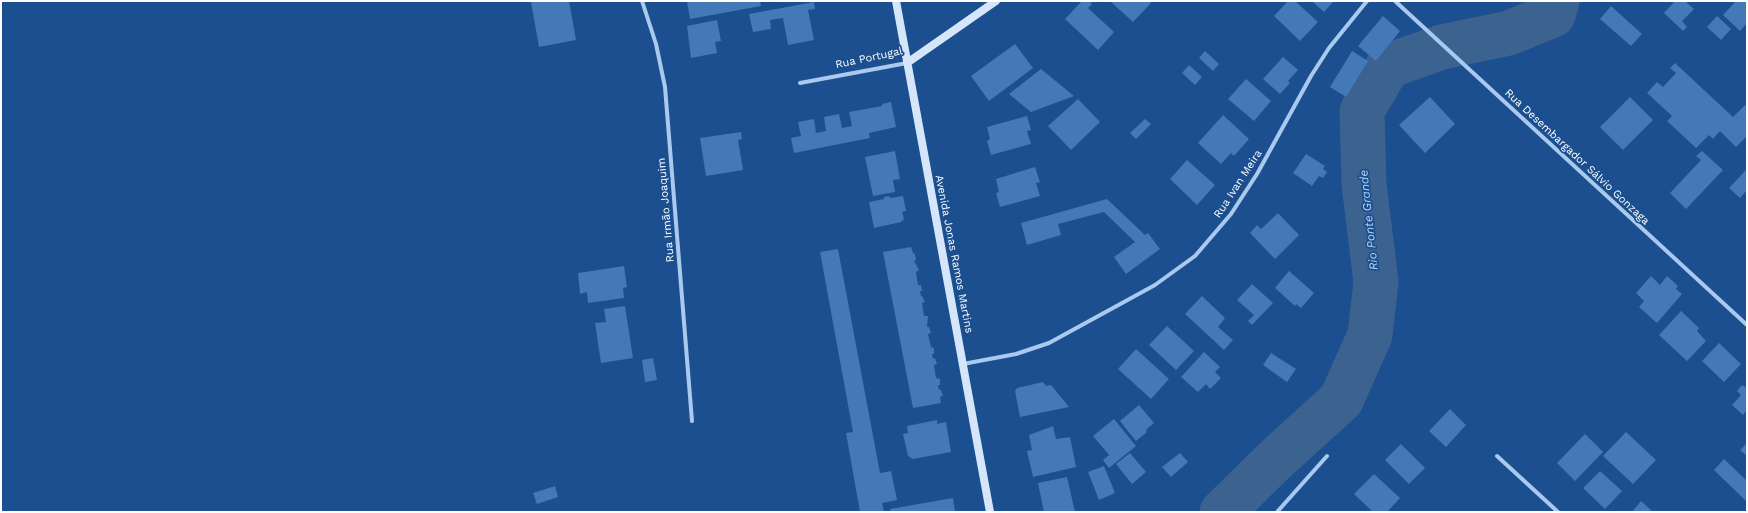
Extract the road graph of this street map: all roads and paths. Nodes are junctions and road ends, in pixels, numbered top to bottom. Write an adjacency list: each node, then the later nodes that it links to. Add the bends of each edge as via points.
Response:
1 (642, 1): 12 (street, Rua Irmão Joaquim, via 666,87)
2 (896, 1): 8 (main road, Avenida Jonas Ramos Martins)
3 (996, 1): 8 (main road, Rua Portugal)
4 (1366, 1): 11 (street, Rua Ivan Meira, via 1311,76 1258,174 1231,214 1195,256 1155,285 1048,343 1016,354)
5 (1395, 1): 7 (street, Rua Desembargador Sálvio Gonzaga)
6 (1405, 1): 7 (street)
7 (1402, 7): 10 (street, Rua Desembargador Sálvio Gonzaga)
8 (907, 63): 9 (street, Rua Portugal); 11 (main road, Avenida Jonas Ramos Martins)
9 (800, 83)
10 (1747, 326)
11 (963, 364): 15 (main road, Avenida Jonas Ramos Martins)
12 (692, 421)
13 (1327, 456): 16 (street)
14 (1498, 456): 17 (street)
15 (990, 512)
16 (1277, 512)
17 (1558, 512)

